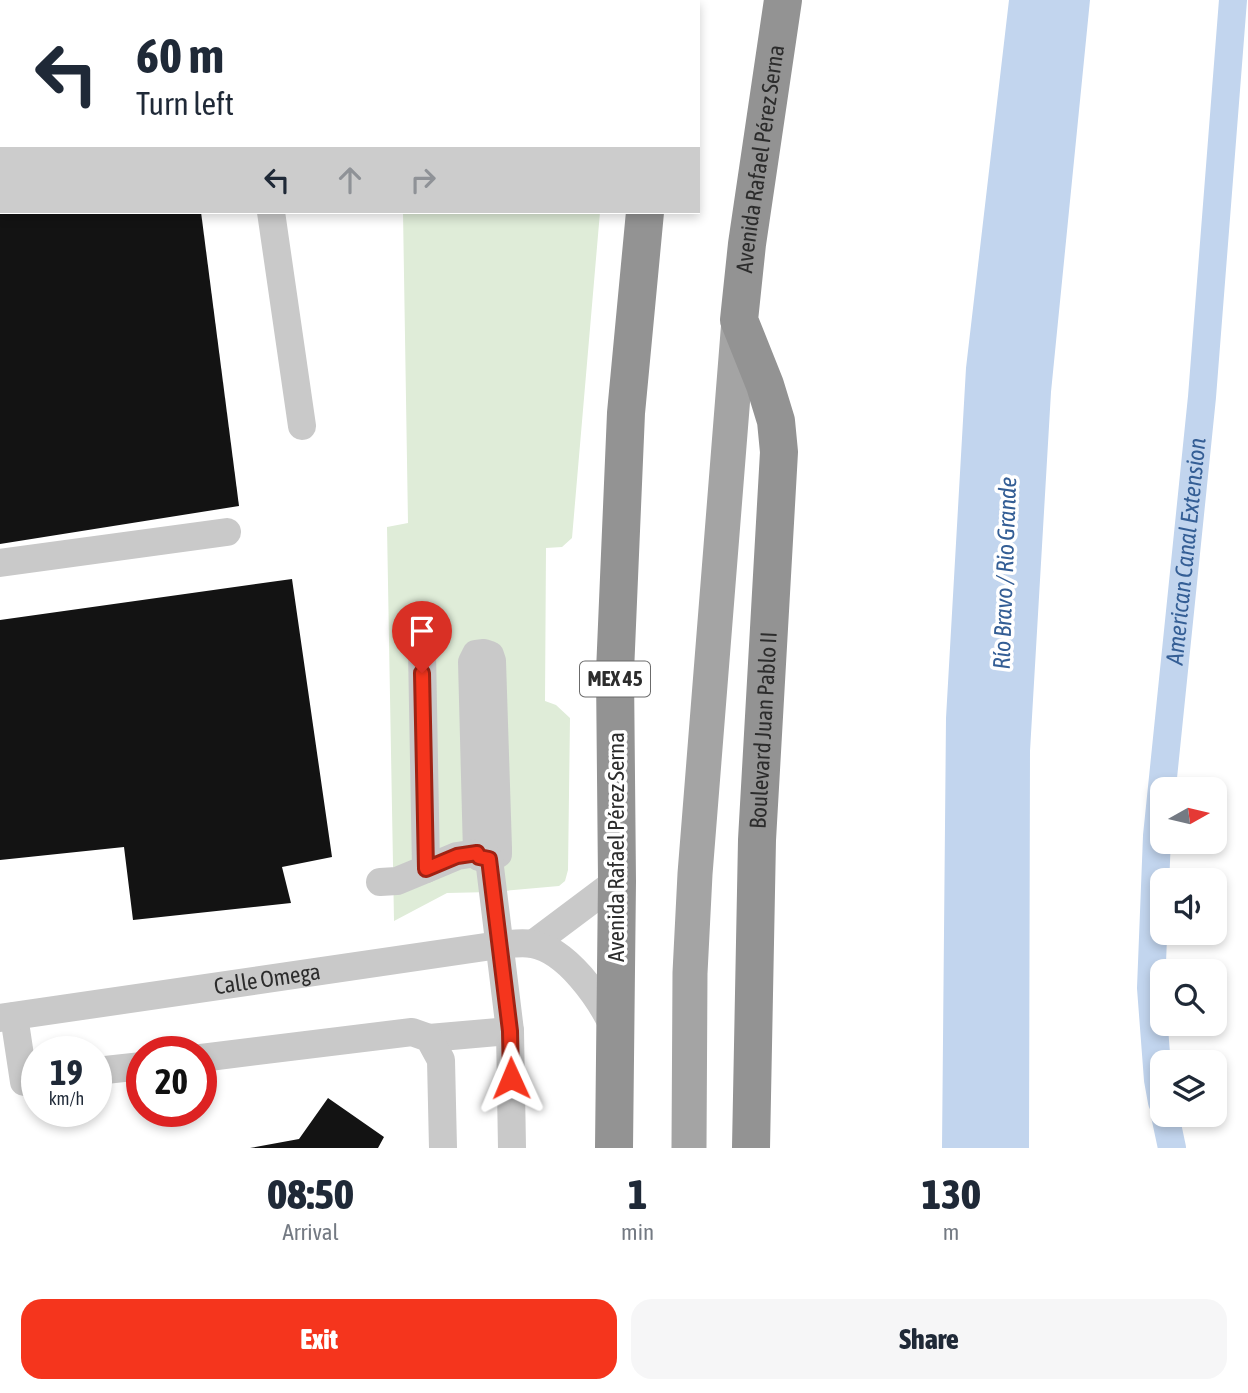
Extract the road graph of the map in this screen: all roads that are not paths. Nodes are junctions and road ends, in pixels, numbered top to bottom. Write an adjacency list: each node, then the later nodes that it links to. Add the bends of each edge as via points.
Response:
1 (783, 0): 4 (highway, Avenida Rafael Pérez Serna)
2 (271, 214): 5 (street)
3 (645, 214): 11 (highway, Avenida Rafael Pérez Serna / MEX 45, via 626,413 616,645)
4 (739, 320): 24 (main road, via 690,973); 25 (highway, Boulevard Juan Pablo II, via 772,409 779,452 757,840)
5 (302, 426)
6 (227, 532): 7 (street)
7 (0, 563)
8 (422, 651): 10 (street)
9 (483, 856): 9 (street, via 472,662 476,654 484,653 492,661 498,854); 10 (street, via 457,856); 14 (street)
10 (426, 869): 12 (street, via 397,881)
11 (617, 881): 13 (street); 17 (highway, Avenida Rafael Pérez Serna / MEX 45)
12 (380, 882)
13 (533, 944): 14 (street, Calle Omega); 17 (street, via 558,956 581,976 604,1006)
14 (499, 945): 15 (street, Calle Omega); 16 (street)
15 (7, 1017): 20 (street)
16 (510, 1031): 18 (street); 22 (street)
17 (617, 1034): 23 (highway, Avenida Rafael Pérez Serna / MEX 45)
18 (429, 1038): 19 (street, via 412,1032); 21 (street, via 441,1060)
19 (217, 1056)
20 (20, 1082)
21 (443, 1148)
22 (512, 1148)
23 (614, 1148)
24 (690, 1148)
25 (751, 1148)

